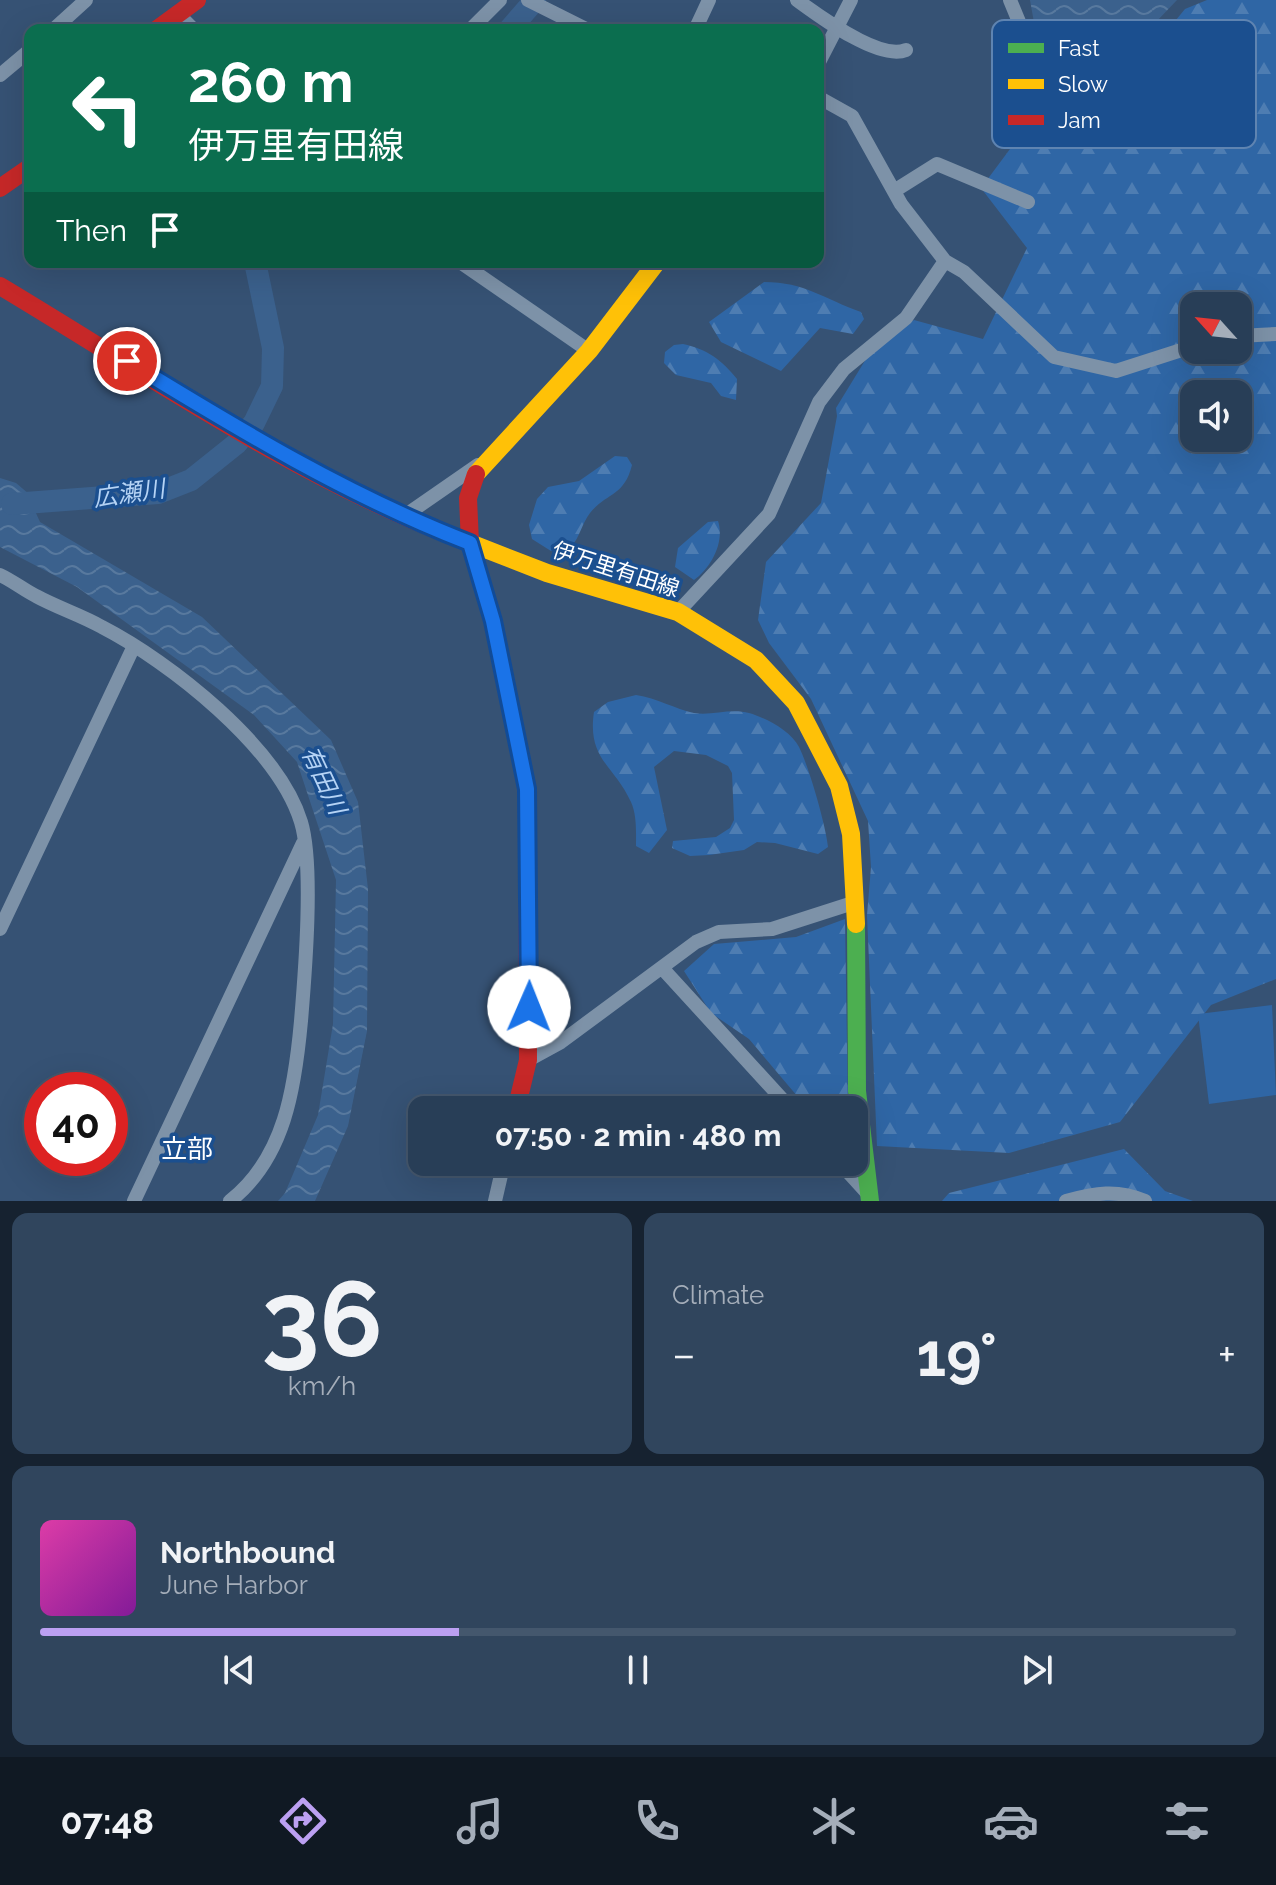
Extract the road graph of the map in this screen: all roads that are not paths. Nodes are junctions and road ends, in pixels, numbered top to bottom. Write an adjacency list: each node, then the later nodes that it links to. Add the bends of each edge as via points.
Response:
1 (86, 0): 11 (street)
2 (197, 0): 9 (main road)
3 (500, 0): 14 (street)
4 (528, 0): 15 (street)
5 (709, 0): 16 (street)
6 (797, 0): 17 (street)
7 (851, 0): 17 (street)
8 (1010, 0): 10 (street)
9 (177, 13): 12 (main road); 13 (street)
10 (1018, 20)
11 (60, 24)
12 (163, 24)
13 (188, 24)
14 (476, 24)
15 (575, 24)
16 (698, 24)
17 (837, 29): 18 (street, via 887,51); 19 (street)
18 (906, 50)
19 (824, 53)
20 (24, 55): 21 (street)
21 (0, 75)
22 (824, 100): 25 (street, via 852,116)
23 (24, 171): 24 (main road)
24 (0, 188)
25 (894, 191): 26 (street, via 937,164); 27 (street)
26 (1028, 202)
27 (945, 261): 33 (street, via 964,272 1054,357 1116,371); 39 (street, via 906,318 844,369 819,402 769,514)
28 (469, 268): 34 (street)
29 (652, 268): 34 (main road)
30 (0, 286): 36 (main road, 伊万里有田線, via 286,458)
31 (1276, 334): 32 (street)
32 (1252, 335)
33 (1180, 350)
34 (589, 351): 35 (main road)
35 (488, 457): 36 (street); 37 (main road, via 474,476 468,498)
36 (403, 517): 37 (main road, 伊万里有田線)
37 (470, 543): 39 (main road, 伊万里有田線, via 547,573); 45 (main road, via 493,621 527,789)
38 (0, 575): 40 (street)
39 (678, 612): 42 (main road, 伊万里有田線, via 756,660 796,703 839,786 851,834)
40 (134, 646): 41 (street, via 260,750 290,792); 43 (street)
41 (303, 843): 51 (street); 52 (street, via 297,1069 283,1126 264,1165)
42 (856, 902): 44 (street, via 772,929 719,932 696,942); 50 (main road, 伊万里有田線, via 857,1091)
43 (0, 929)
44 (663, 969): 45 (street); 47 (street)
45 (528, 1060): 46 (main road)
46 (519, 1096)
47 (779, 1096)
48 (501, 1176): 53 (street)
49 (851, 1176): 50 (street)
50 (869, 1198)
51 (134, 1201)
52 (230, 1201)
53 (495, 1201)
54 (1066, 1201): 55 (street, via 1105,1192)
55 (1145, 1201)

